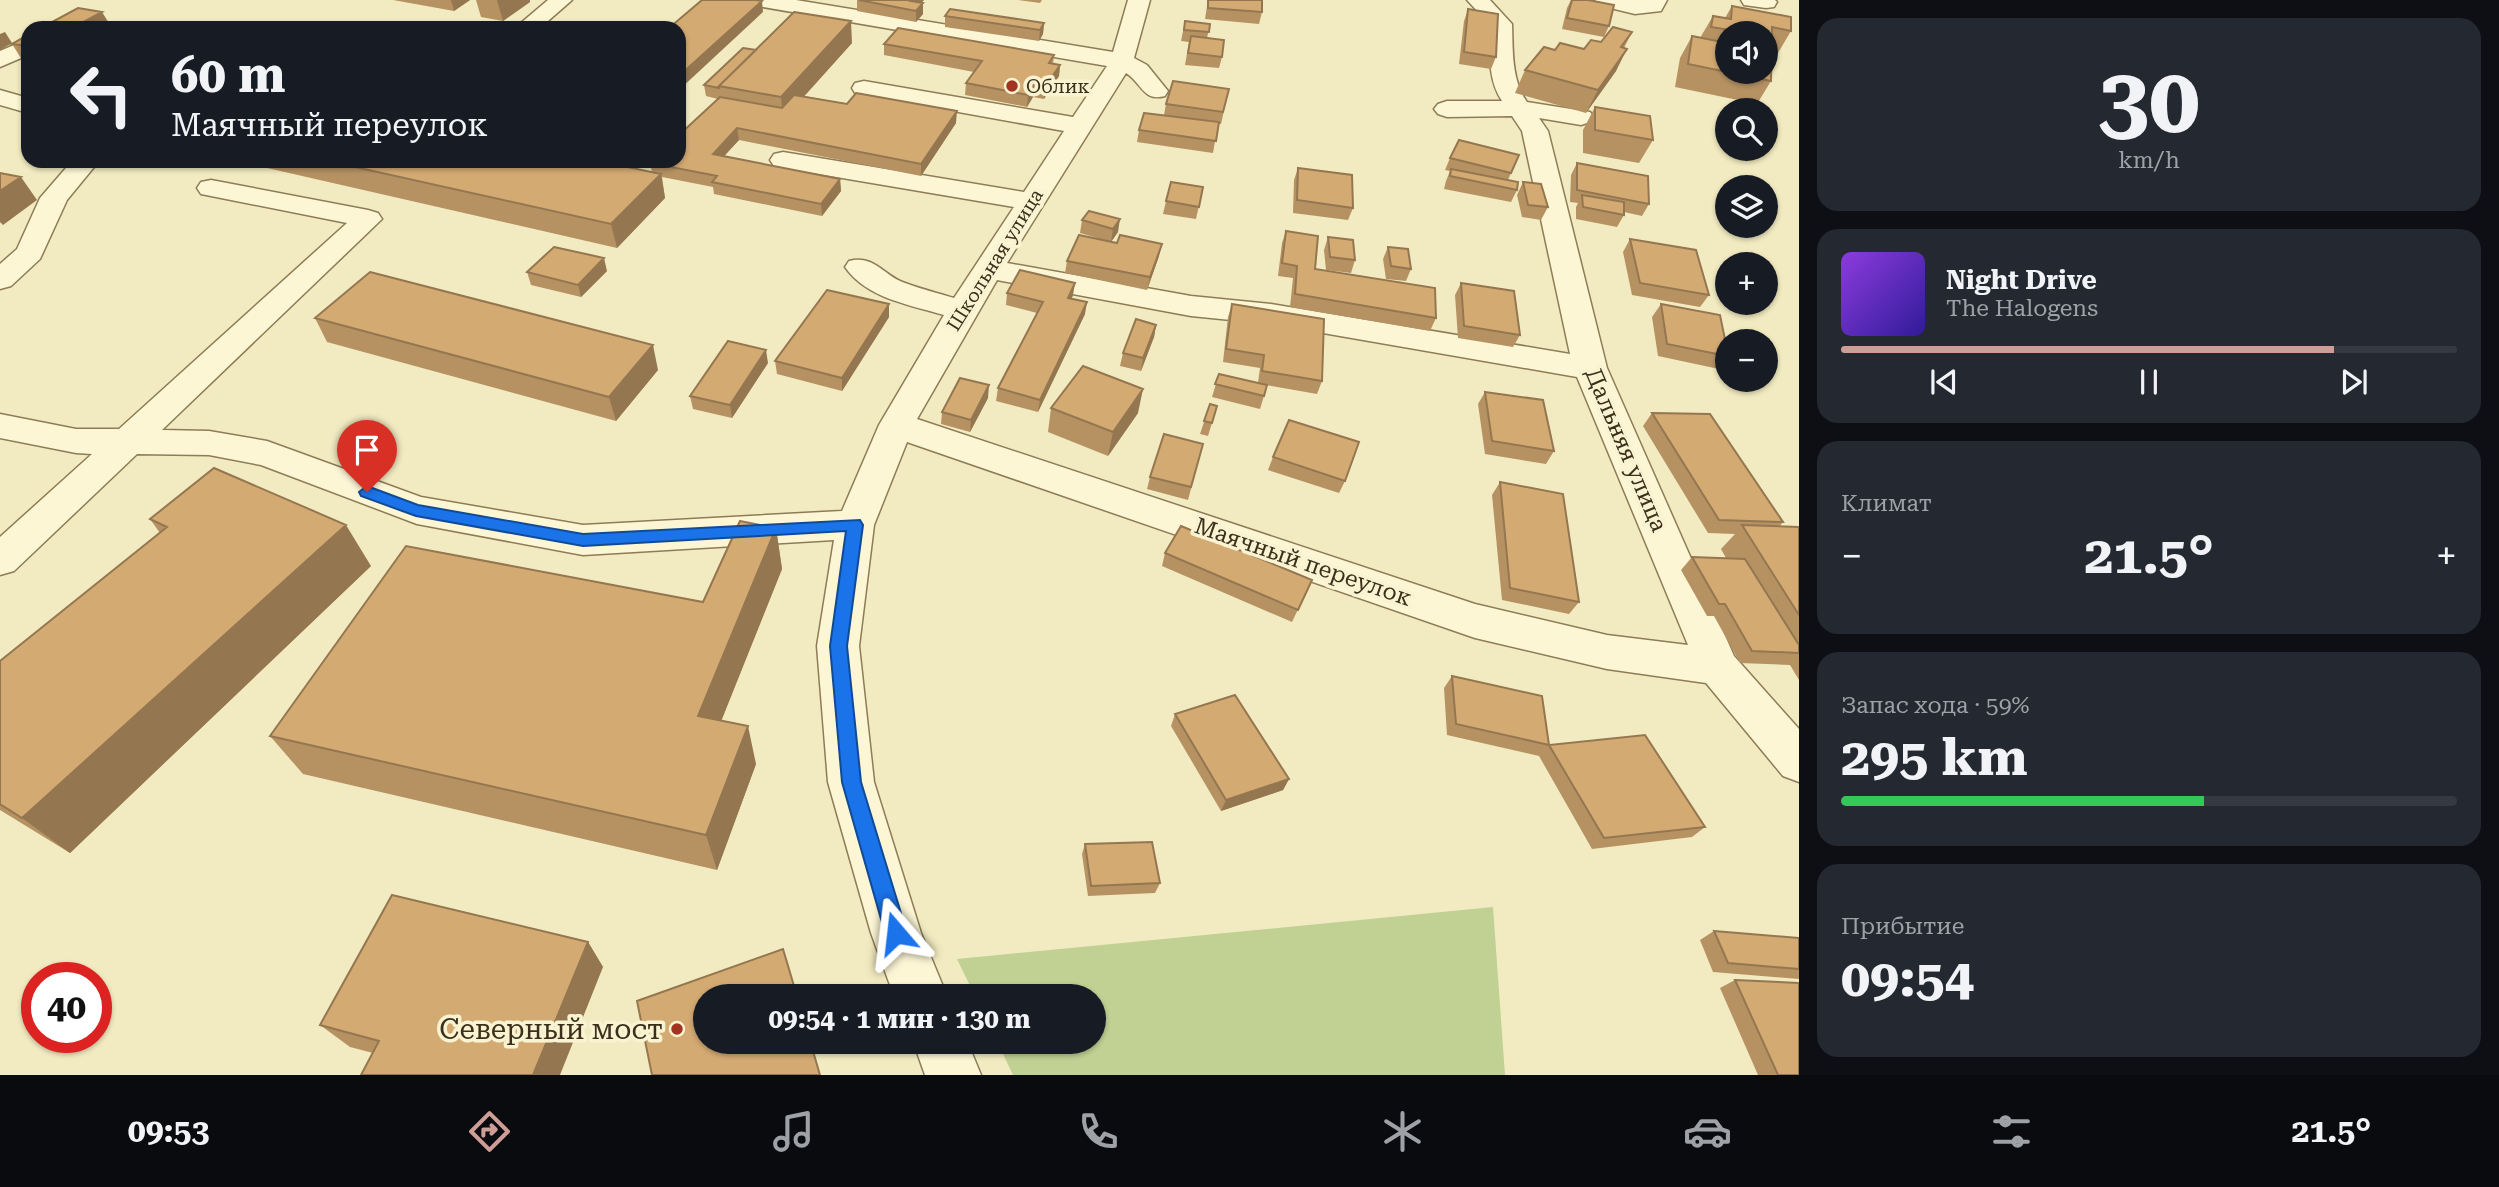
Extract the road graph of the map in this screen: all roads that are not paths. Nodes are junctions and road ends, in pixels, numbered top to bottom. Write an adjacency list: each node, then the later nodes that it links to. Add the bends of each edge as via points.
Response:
1 (561, 0): 8 (street)
2 (757, 0): 7 (street)
3 (1139, 0): 11 (street, Школьная улица)
4 (1478, 0): 16 (street, Дальняя улица, via 1501,24 1508,92)
5 (1606, 0): 6 (street, via 1653,6)
6 (1656, 0)
7 (842, 7): 11 (street)
8 (535, 21)
9 (21, 50): 10 (street)
10 (0, 60)
11 (1122, 61): 13 (street, via 1139,70); 19 (street, Школьная улица)
12 (864, 88): 19 (street)
13 (1156, 91)
14 (0, 97): 15 (street)
15 (21, 104)
16 (1520, 108): 17 (street); 18 (street); 28 (street, Дальняя улица, via 1535,131)
17 (1447, 109)
18 (1581, 117)
19 (1080, 126): 23 (street, Школьная улица)
20 (783, 160): 23 (street)
21 (80, 168): 26 (street, via 54,198 30,253)
22 (211, 188): 31 (street, via 368,219)
23 (1031, 202): 25 (street, Школьная улица)
24 (860, 267): 27 (street, via 891,289)
25 (988, 269): 27 (street, Школьная улица); 28 (street, via 1191,306 1271,314)
26 (0, 280)
27 (962, 310): 29 (street, Школьная улица)
28 (1590, 368): 34 (street, Дальняя улица)
29 (896, 425): 32 (street, Школьная улица); 34 (street, Маячный переулок, via 1475,621 1606,652)
30 (0, 426): 31 (street, via 76,441)
31 (129, 443): 32 (street, via 209,443 267,454 416,510 583,540); 33 (street)
32 (855, 525): 36 (street, Школьная улица, via 838,646 851,782 896,933)
33 (0, 560)
34 (1718, 667): 35 (street, Дальняя улица)
35 (1799, 762)
36 (916, 984)
37 (945, 1054): 38 (street)
38 (953, 1075)

